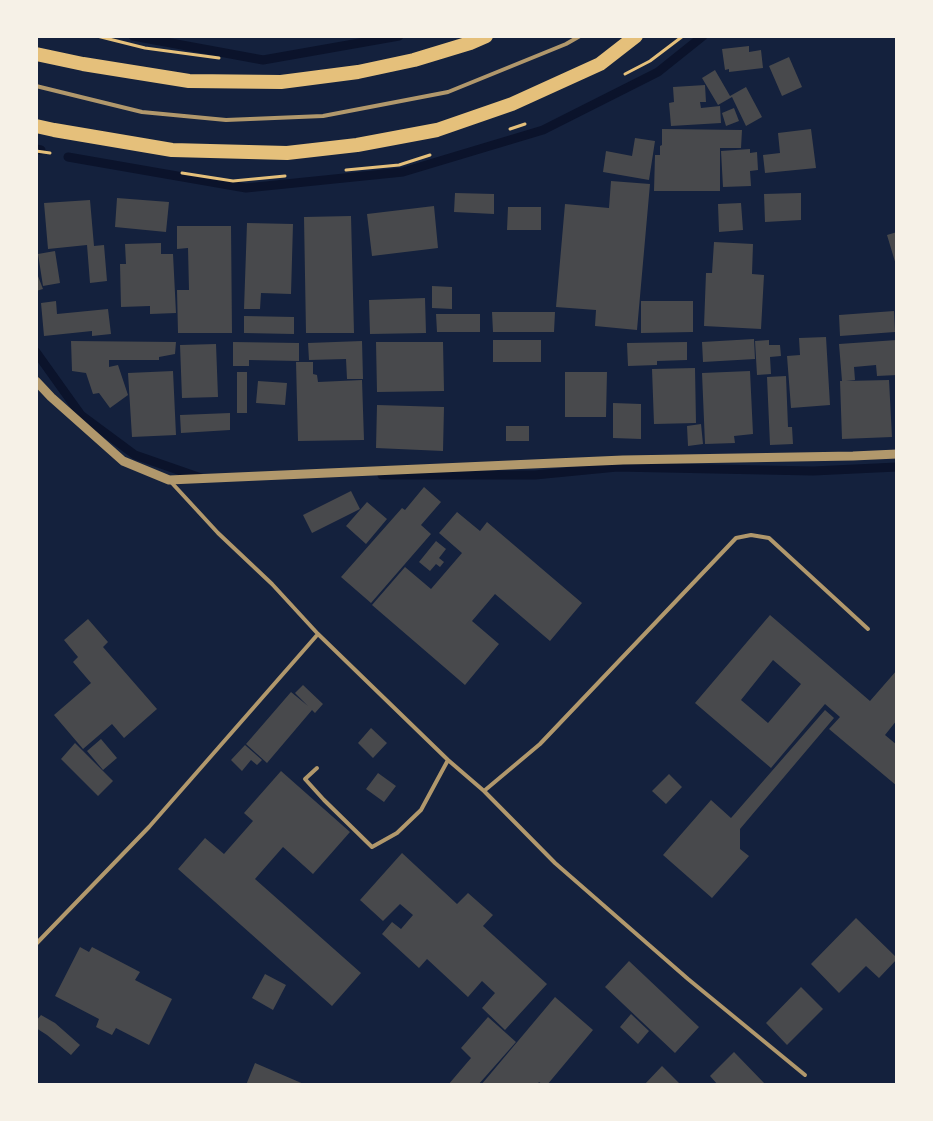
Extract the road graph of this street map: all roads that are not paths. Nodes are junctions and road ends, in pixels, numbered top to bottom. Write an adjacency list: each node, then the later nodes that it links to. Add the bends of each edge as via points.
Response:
1 (486, 36): 4 (highway, via 414,60 358,72 281,82 189,81)
2 (580, 36): 5 (lane, via 448,92 323,116 226,120 142,112)
3 (636, 36): 6 (highway, via 600,64 512,104 436,130 357,145 287,153 172,150)
4 (36, 54)
5 (36, 86)
6 (36, 126)
7 (36, 381): 9 (street, via 123,460)
8 (897, 454): 9 (street, via 623,460)
9 (169, 480): 11 (lane)
10 (868, 629): 14 (lane, via 769,538 752,535 736,538 540,744)
11 (318, 634): 12 (lane); 15 (lane, via 149,828)
12 (448, 760): 13 (lane, via 421,810 397,833 372,847 305,779); 14 (lane)
13 (317, 768)
14 (484, 791): 16 (lane, via 555,863)
15 (36, 944)
16 (805, 1075)

